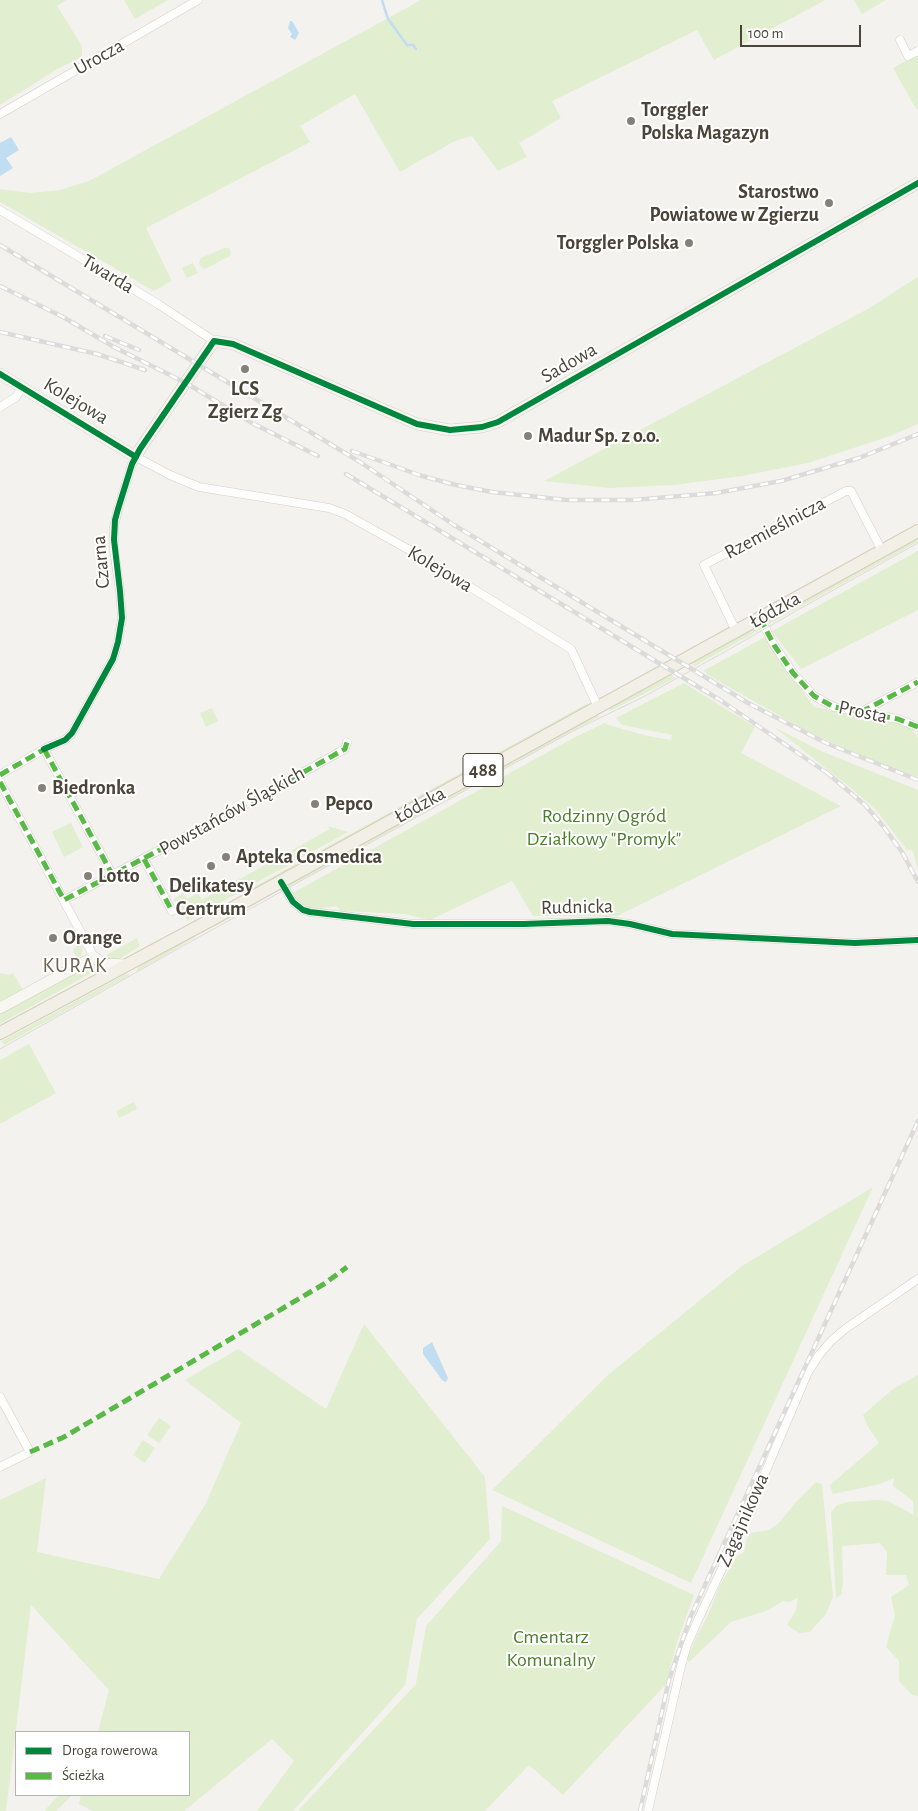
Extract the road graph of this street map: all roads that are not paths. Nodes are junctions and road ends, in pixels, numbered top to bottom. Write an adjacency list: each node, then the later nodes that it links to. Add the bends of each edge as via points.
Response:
1 (198, 0): 4 (street, Urocza)
2 (900, 40): 3 (street, via 908,56)
3 (918, 51)
4 (0, 114)
5 (918, 182): 7 (street, Sadowa, via 498,422 482,427 450,430 417,424 233,344)
6 (0, 210): 7 (street, Twarda)
7 (214, 341): 11 (street, Czarna)
8 (0, 374): 9 (street, Kolejowa)
9 (22, 388): 10 (street, via 16,397); 11 (street, Kolejowa)
10 (0, 407)
11 (136, 457): 17 (street, Kolejowa, via 199,487 329,508 345,514 571,649); 21 (street, Czarna, via 114,527 122,618 118,642 109,666 72,733 65,740)
12 (918, 531): 13 (main road, Łódzka / 488)
13 (882, 551): 14 (main road, Łódzka / 488); 15 (street, Rzemieślnicza, via 851,491 846,491 704,565)
14 (760, 618): 15 (main road, Łódzka / 488); 18 (street, Prosta, via 774,645 808,691 834,707)
15 (736, 631): 17 (main road, Łódzka / 488)
16 (918, 682): 18 (street)
17 (598, 707): 26 (main road, Łódzka / 488)
18 (861, 712): 19 (street, Prosta, via 898,719)
19 (918, 727)
20 (347, 742): 24 (street, Powstańców Śląskich, via 345,749)
21 (44, 749): 22 (street, Czarna); 25 (street)
22 (0, 775)
23 (0, 782): 27 (street)
24 (144, 860): 25 (street, Powstańców Śląskich); 28 (street)
25 (112, 874): 27 (street, Powstańców Śląskich)
26 (281, 882): 29 (street, Rudnicka, via 293,902 303,910 413,924 608,921 672,934 855,943); 31 (main road, Łódzka / 488)
27 (64, 900): 30 (street)
28 (172, 911)
29 (918, 940)
30 (94, 956): 31 (street, via 103,964); 32 (street)
31 (127, 965): 33 (main road, Łódzka / 488)
32 (0, 1008)
33 (0, 1033)
34 (918, 1279): 37 (street, Zagajnikowa, via 845,1328 819,1355 808,1372 687,1645)
35 (0, 1397): 36 (street, via 30,1452)
36 (0, 1467)
37 (648, 1811)

